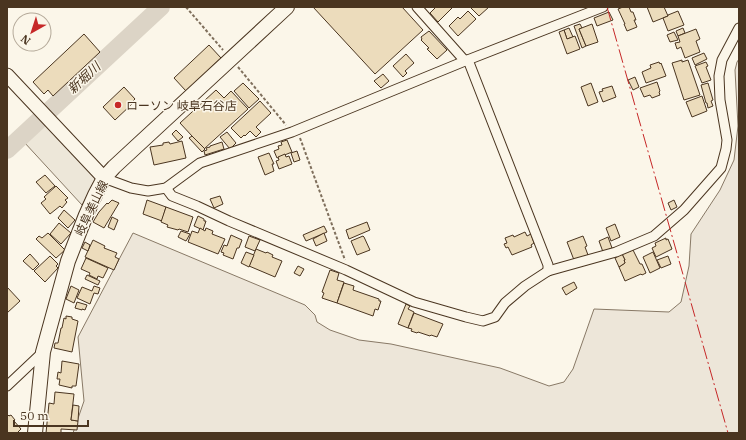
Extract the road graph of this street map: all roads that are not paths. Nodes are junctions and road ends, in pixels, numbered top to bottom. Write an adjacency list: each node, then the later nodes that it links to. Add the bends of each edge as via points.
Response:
1 (287, 7): 7 (main road, 岐阜美山線)
2 (417, 7): 5 (street)
3 (603, 7): 5 (street)
4 (739, 28): 9 (street, via 722,60 719,76 727,140 721,168 684,210 654,236 616,252)
5 (467, 61): 8 (street, via 294,131 200,163); 9 (street)
6 (7, 75): 7 (street)
7 (104, 178): 8 (street, via 148,191); 10 (main road, 岐阜美山線, via 68,261)
8 (166, 188): 9 (street, via 172,196 346,270 414,302 483,321 495,316 505,303 525,286)
9 (548, 271)
10 (43, 352): 11 (street); 12 (main road, 岐阜美山線)
11 (7, 386)
12 (35, 433)

